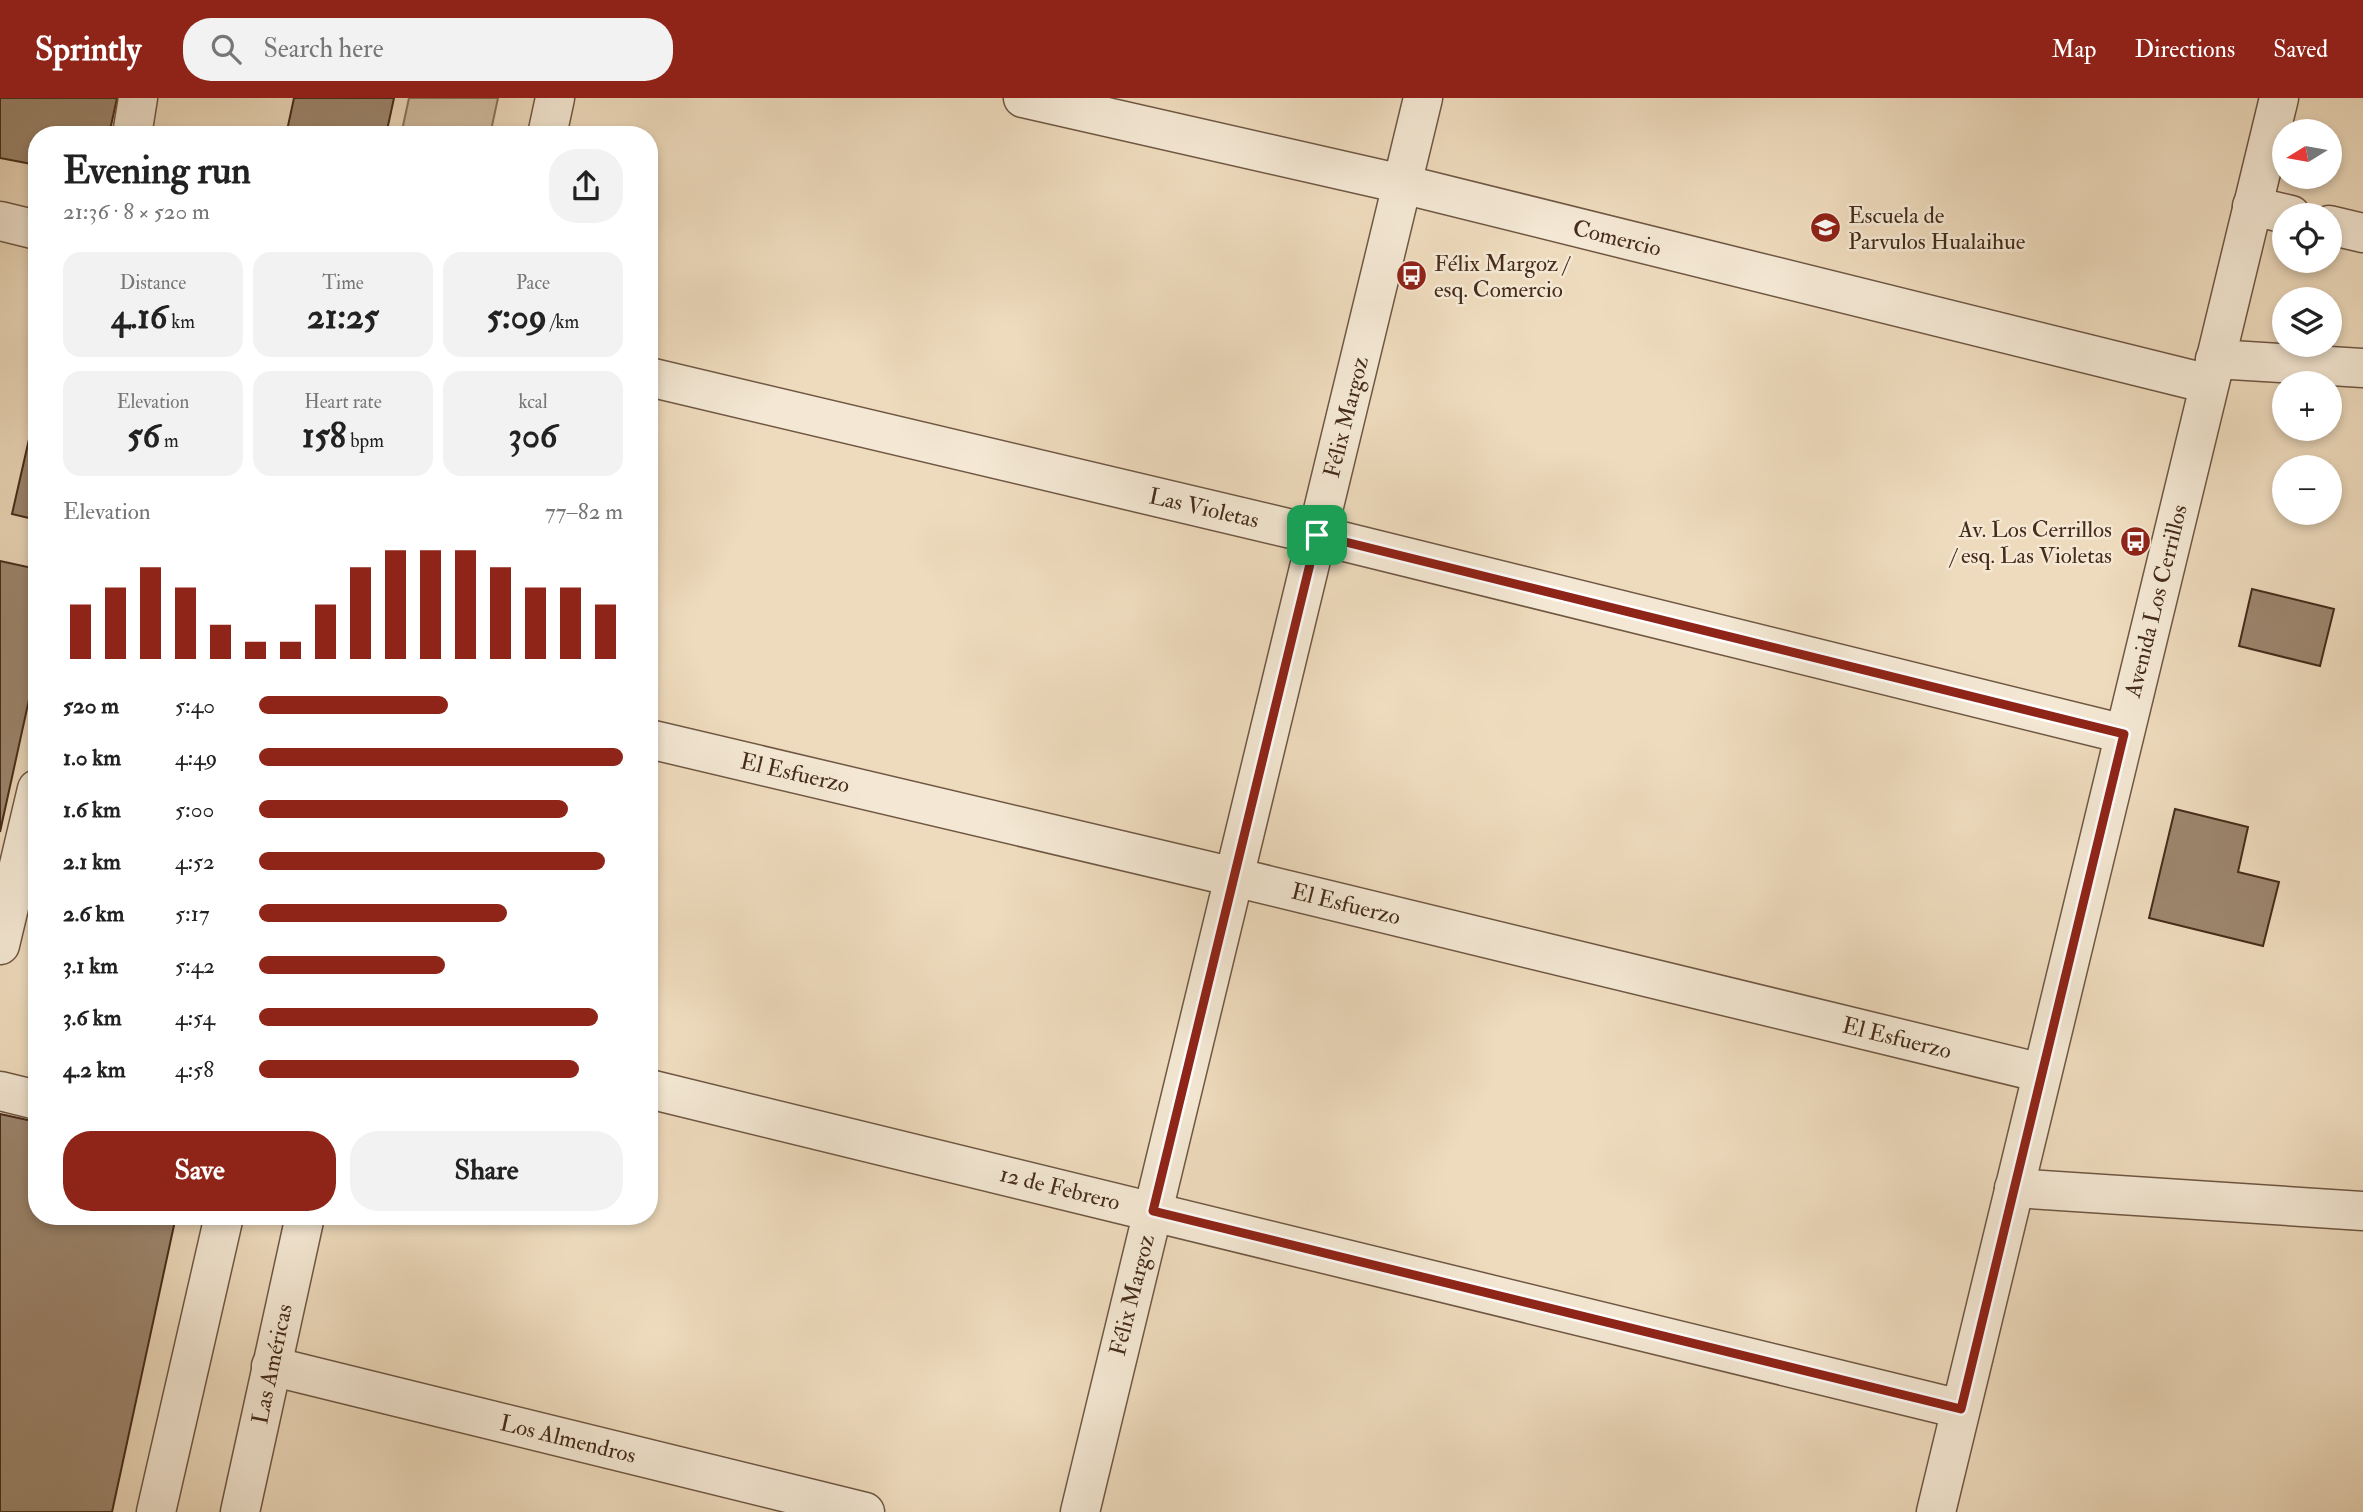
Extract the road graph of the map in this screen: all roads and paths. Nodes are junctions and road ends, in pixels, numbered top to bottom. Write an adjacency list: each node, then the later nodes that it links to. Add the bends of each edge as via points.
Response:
1 (138, 98): 6 (street)
2 (555, 98): 7 (street)
3 (1023, 98): 8 (street, Comercio)
4 (1423, 98): 8 (street, Félix Margoz)
5 (2279, 98): 9 (street, Avenida Los Cerrillos)
6 (133, 126)
7 (549, 126)
8 (1402, 184): 16 (street, Comercio); 18 (street, Félix Margoz)
9 (2252, 206): 10 (street); 16 (street, Avenida Los Cerrillos)
10 (2272, 211)
11 (0, 221): 12 (street)
12 (28, 228)
13 (2342, 228): 14 (street)
14 (2363, 233)
15 (2363, 368): 16 (street, Comercio)
16 (2212, 371): 19 (street, Avenida Los Cerrillos)
17 (658, 378): 18 (street, Las Violetas)
18 (1317, 535): 19 (street, Las Violetas); 22 (street, Félix Margoz)
19 (2124, 734): 24 (street, Avenida Los Cerrillos)
20 (658, 741): 22 (street, El Esfuerzo)
21 (28, 827): 23 (street)
22 (1234, 877): 24 (street, El Esfuerzo); 29 (street, Félix Margoz)
23 (0, 946)
24 (2042, 1073): 28 (street, Avenida Los Cerrillos)
25 (0, 1091): 27 (street)
26 (658, 1091): 29 (street, 12 de Febrero)
27 (28, 1098)
28 (2014, 1188): 30 (street); 34 (street, Avenida Los Cerrillos)
29 (1153, 1211): 34 (street, 12 de Febrero); 38 (street, Félix Margoz)
30 (2363, 1211)
31 (222, 1225): 35 (street)
32 (303, 1225): 33 (street, Las Américas)
33 (271, 1366): 36 (street, Las Américas); 37 (street, Los Almendros)
34 (1961, 1409): 39 (street, Avenida Los Cerrillos)
35 (156, 1512)
36 (240, 1512)
37 (865, 1512)
38 (1080, 1512)
39 (1936, 1512)

